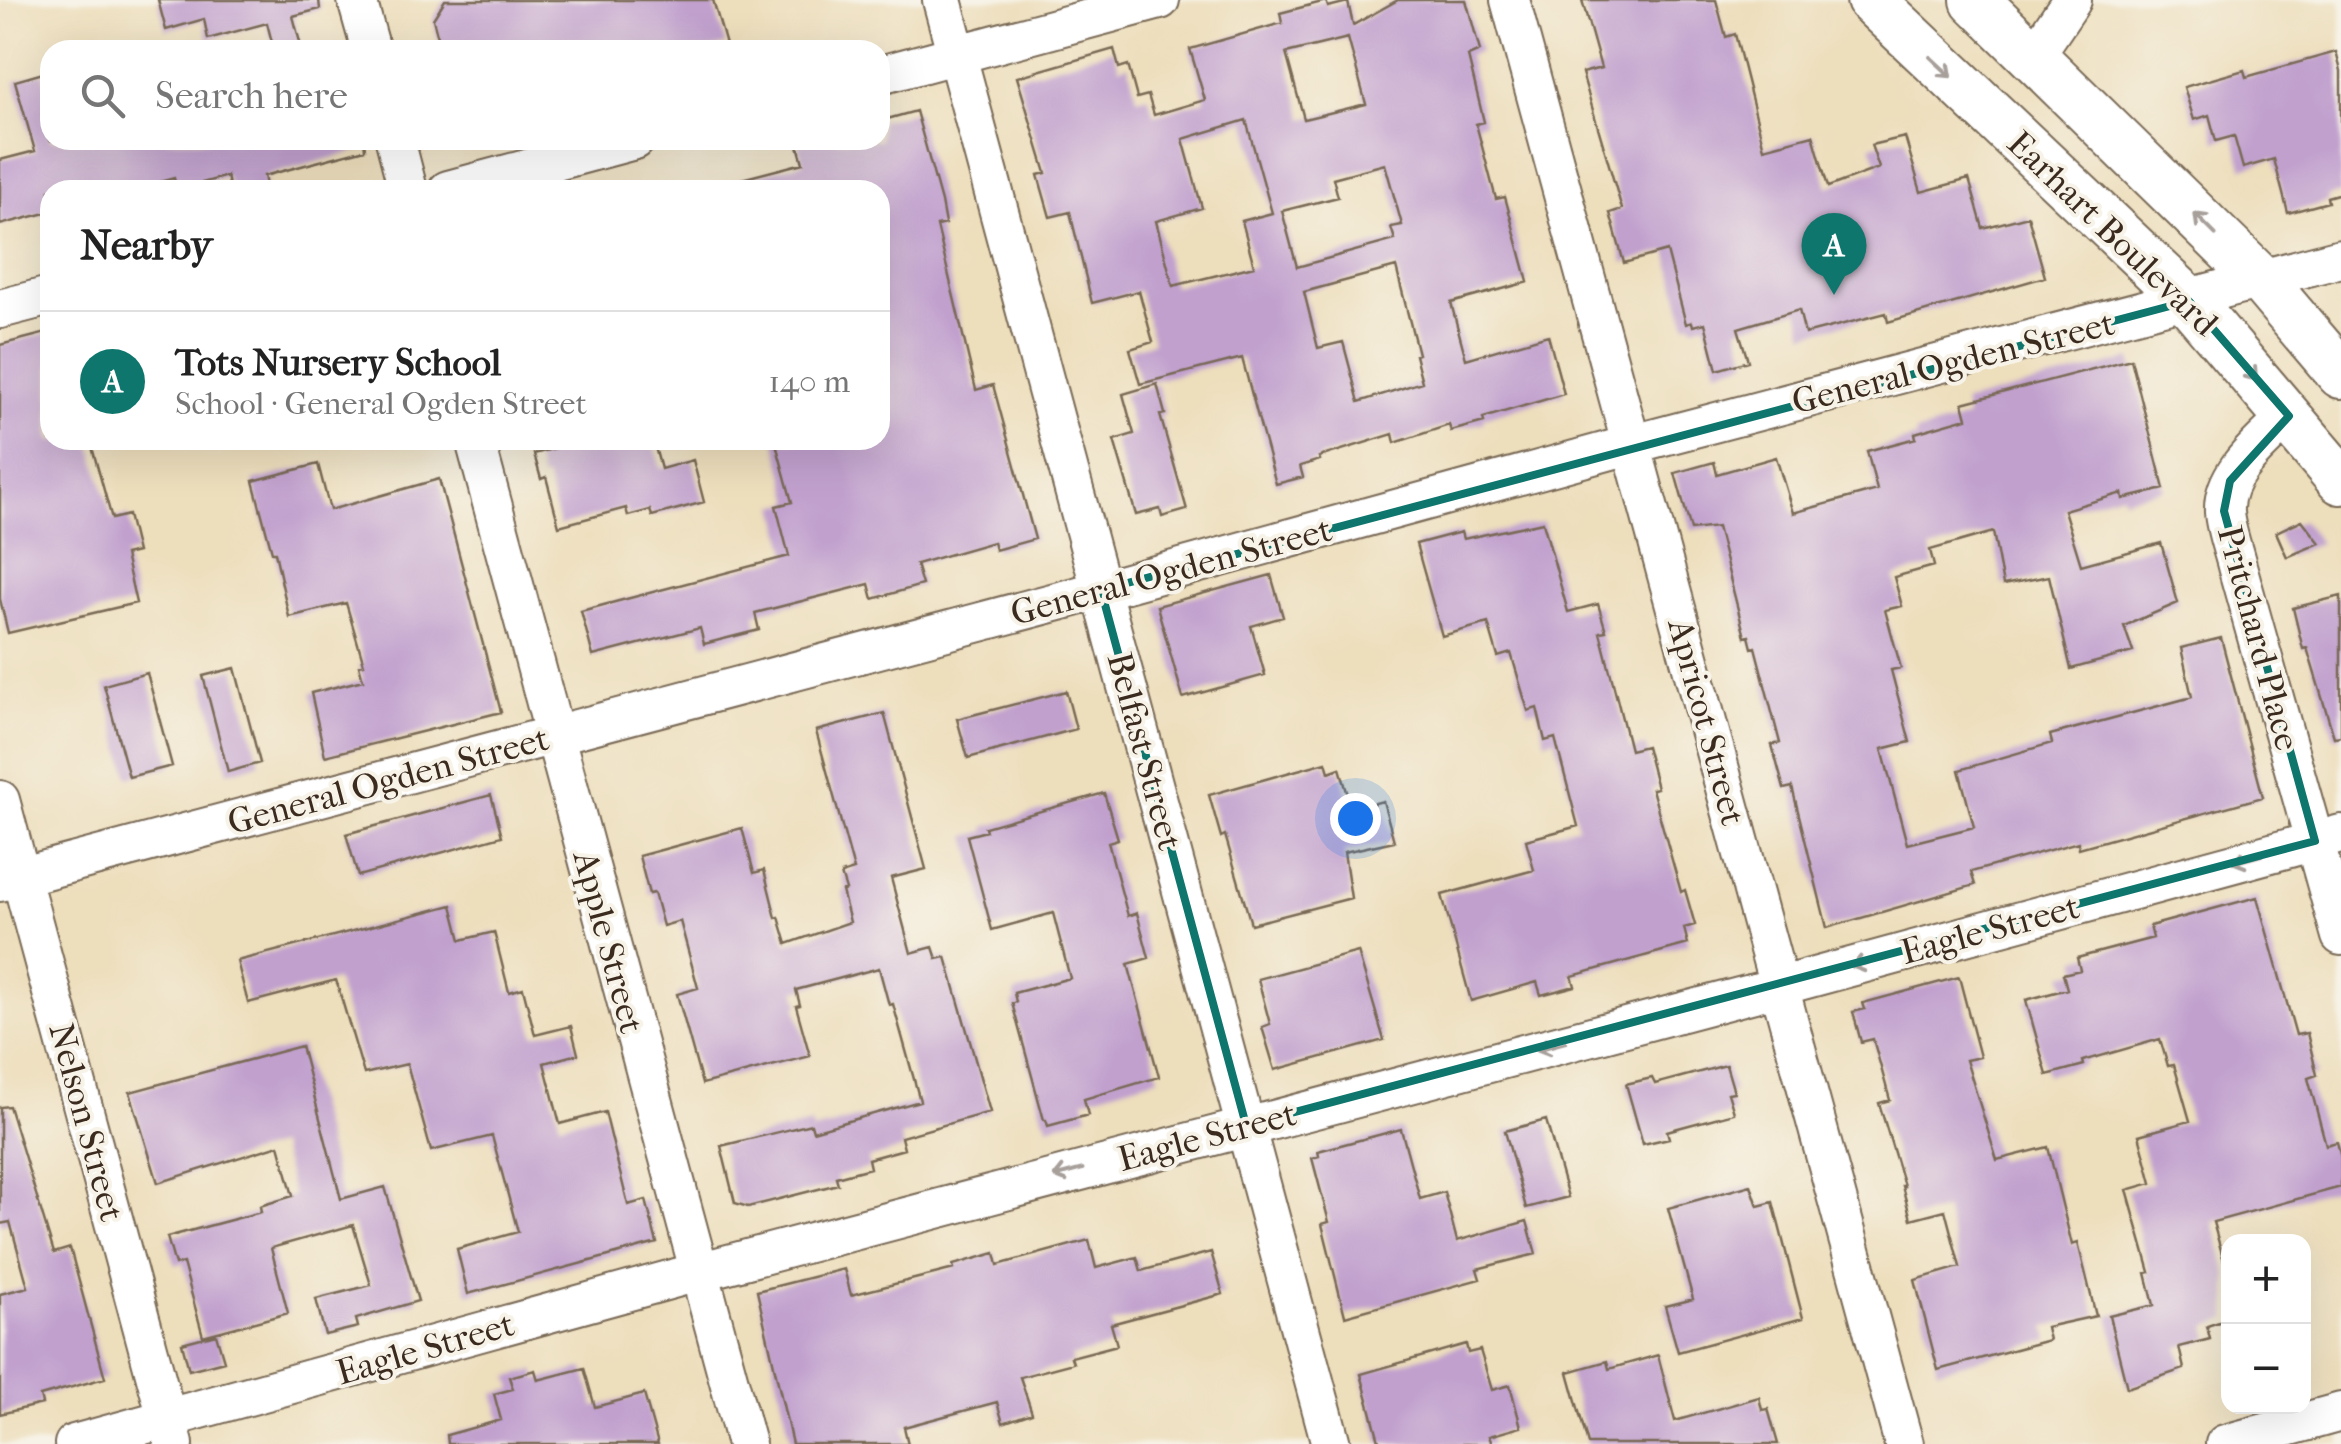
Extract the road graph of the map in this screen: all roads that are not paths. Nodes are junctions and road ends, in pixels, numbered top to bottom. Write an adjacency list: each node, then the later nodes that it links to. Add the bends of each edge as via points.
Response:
1 (357, 0): 8 (street)
2 (942, 0): 9 (street, Belfast Street)
3 (1160, 0): 9 (street)
4 (1510, 0): 23 (street, Apricot Street)
5 (1870, 0): 19 (main road, Earhart Boulevard, one-way to 19)
6 (1976, 0): 10 (main road, Earhart Boulevard)
7 (2072, 0): 10 (street)
8 (368, 40)
9 (957, 54): 11 (street); 26 (street, Belfast Street)
10 (2034, 56): 17 (main road, Earhart Boulevard, one-way to 10)
11 (890, 71)
12 (398, 150): 14 (street)
13 (598, 150): 15 (street)
14 (405, 180)
15 (485, 180)
16 (2341, 258): 17 (street, General Ogden Street)
17 (2262, 282): 19 (street, General Ogden Street); 21 (main road, Earhart Boulevard)
18 (40, 299): 20 (street)
19 (2188, 301): 22 (main road, Earhart Boulevard, one-way to 22); 23 (street, General Ogden Street)
20 (0, 309)
21 (2341, 374)
22 (2289, 416): 25 (main road, Earhart Boulevard); 29 (street, Pritchard Place, via 2230,480 2224,510 2236,566)
23 (1633, 444): 26 (street, General Ogden Street); 32 (street, Apricot Street)
24 (478, 450): 27 (street, Apple Street)
25 (2341, 480)
26 (1102, 590): 27 (street, General Ogden Street); 33 (street, Belfast Street)
27 (554, 736): 30 (street, General Ogden Street); 34 (street, Apple Street)
28 (0, 800): 30 (street, Nelson Street)
29 (2328, 838): 31 (street, Pritchard Place); 32 (street, Eagle Street, one-way to 32)
30 (10, 880): 36 (street, Nelson Street)
31 (2341, 936)
32 (1778, 987): 33 (street, Eagle Street, one-way to 33); 40 (street, Apricot Street)
33 (1246, 1125): 34 (street, Eagle Street, one-way to 34); 39 (street, Belfast Street)
34 (698, 1272): 36 (street, Eagle Street); 38 (street, Apple Street)
35 (2341, 1412): 41 (street)
36 (170, 1432): 37 (street, Eagle Street)
37 (74, 1444)
38 (746, 1444)
39 (1332, 1444)
40 (1904, 1444)
41 (2225, 1444)

